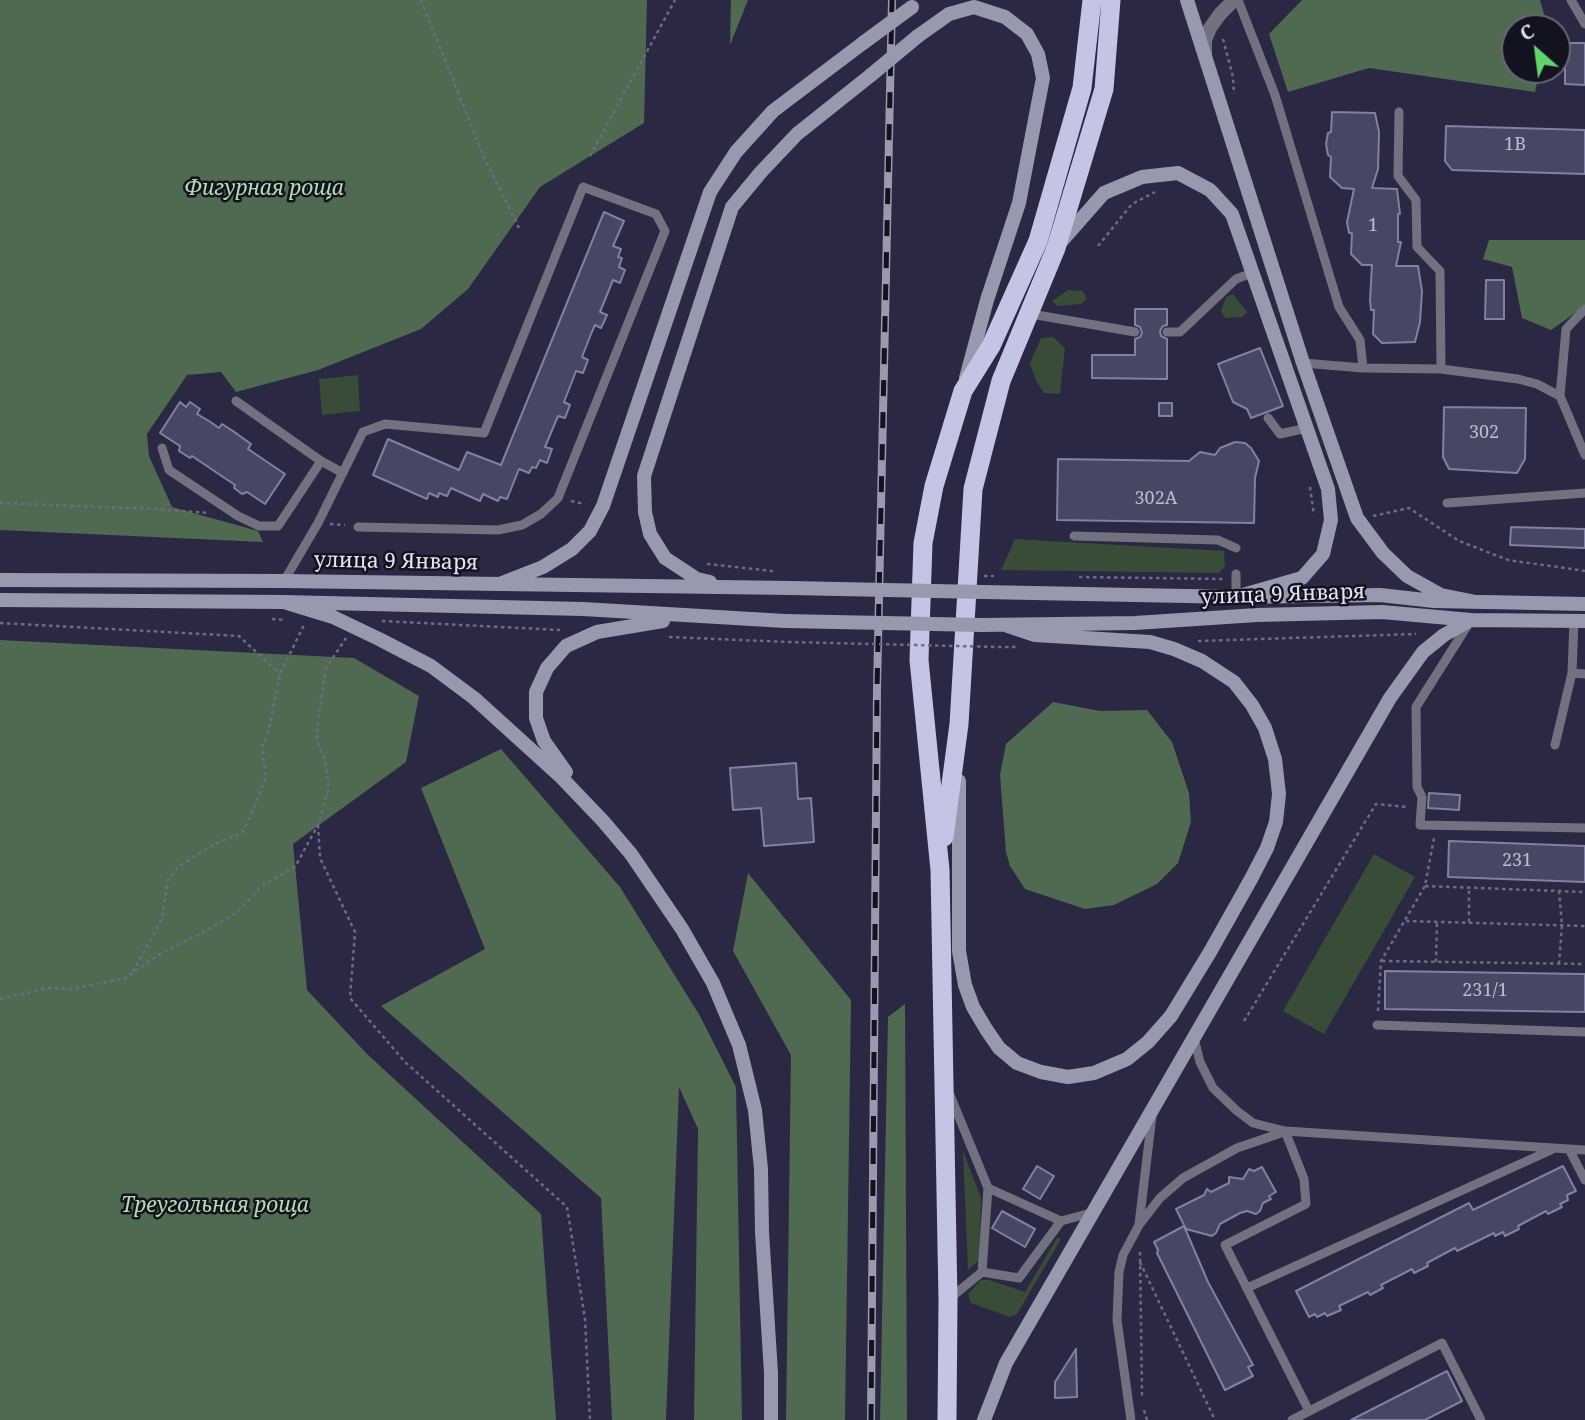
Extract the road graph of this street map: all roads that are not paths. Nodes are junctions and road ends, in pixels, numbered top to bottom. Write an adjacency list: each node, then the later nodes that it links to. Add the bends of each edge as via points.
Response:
1 (1092, 0): 19 (highway, via 1082,88 1038,241 992,346)
2 (1111, 0): 10 (highway, via 1104,89)
3 (1187, 0): 8 (main road)
4 (1236, 0): 8 (street, via 1210,28); 17 (lane, via 1275,94 1339,307 1360,340)
5 (1571, 0): 7 (lane)
6 (916, 3): 36 (main road, bridge, via 774,111 736,152 710,192 603,506 590,531 572,549 542,567)
7 (1585, 24)
8 (1205, 55): 16 (main road)
9 (1399, 112): 18 (lane, via 1398,176 1416,200 1417,247 1440,271)
10 (1056, 248): 11 (main road, via 1104,193 1142,177 1178,173 1210,190 1232,214); 13 (highway)
11 (1252, 274): 15 (lane, via 1236,279 1181,332); 23 (main road)
12 (1585, 309): 20 (lane, via 1566,329)
13 (1031, 314): 14 (lane); 49 (highway, via 1001,381 973,489)
14 (1135, 332)
15 (1167, 332)
16 (1303, 363): 17 (lane); 41 (main road, via 1357,518 1407,576 1441,595)
17 (1363, 368): 18 (lane)
18 (1441, 369): 20 (lane, via 1518,379)
19 (963, 391): 37 (main road, bridge, via 1019,203 1043,78 1038,54 1027,34 1005,18 974,7 949,14 918,36 797,134 732,207 644,477 650,534 664,558 696,579); 53 (highway, via 934,486 923,543 919,660)
20 (1560, 396): 25 (lane)
21 (236, 401): 26 (lane)
22 (1268, 418): 23 (lane, via 1280,434)
23 (1307, 428): 38 (main road, via 1328,489 1331,520 1323,555 1302,578)
24 (162, 449): 26 (lane, via 169,470 259,526 278,526)
25 (1585, 455)
26 (321, 461): 27 (lane)
27 (343, 473): 30 (lane, via 363,432 385,424 484,433 583,187 656,214 665,231 558,498 522,525 498,530); 35 (lane)
28 (1585, 493): 29 (lane)
29 (1447, 503)
30 (358, 527)
31 (1074, 536): 32 (lane, via 1219,540)
32 (1236, 548)
33 (1236, 576): 38 (lane)
34 (0, 580): 35 (main road, улица 9 Января)
35 (284, 581): 36 (main road, улица 9 Января)
36 (494, 586): 37 (main road, улица 9 Января)
37 (739, 588): 38 (main road, улица 9 Января, bridge)
38 (1236, 597): 41 (main road, улица 9 Января, via 1380,595)
39 (0, 600): 40 (main road, улица 9 Января)
40 (284, 602): 43 (main road, улица 9 Января, via 583,609); 51 (main road, via 333,617 431,666 474,698)
41 (1476, 602): 42 (main road, улица 9 Января)
42 (1585, 604)
43 (697, 617): 46 (main road, улица 9 Января, bridge); 51 (main road, via 597,632 566,646 547,668 536,692 536,718 544,741)
44 (1471, 620): 45 (main road, улица 9 Января); 46 (main road, улица 9 Января, via 1368,613); 52 (lane, via 1416,707 1420,825); 56 (main road, via 1423,652 1390,698)
45 (1579, 620): 47 (lane)
46 (1008, 626): 49 (main road, via 1035,635 1150,642 1174,649 1234,682 1265,728 1275,759 1276,822 1251,879 1171,1016 1127,1059 1094,1073 1068,1077 1041,1072 1017,1063 999,1048 973,1007 959,951)
47 (1572, 673): 48 (lane); 50 (lane)
48 (1585, 674)
49 (959, 724): 53 (highway)
50 (1555, 745)
51 (603, 821): 72 (main road, via 682,929 713,984 739,1045 755,1110 761,1169)
52 (1585, 828)
53 (940, 870): 57 (highway)
54 (1377, 1025): 55 (lane)
55 (1585, 1032)
56 (1194, 1036): 58 (main road); 59 (lane, via 1213,1088 1254,1123)
57 (943, 1078): 64 (lane); 70 (highway)
58 (1153, 1107): 65 (main road); 67 (lane)
59 (1285, 1131): 60 (lane); 67 (lane, via 1237,1148 1183,1178); 69 (lane, via 1304,1179 1306,1203 1225,1245)
60 (1553, 1149): 61 (lane); 69 (lane)
61 (1569, 1149): 62 (lane); 63 (lane)
62 (1585, 1150)
63 (1585, 1180)
64 (988, 1188): 66 (lane); 68 (lane)
65 (1091, 1213): 66 (lane); 74 (main road, via 1006,1363)
66 (1061, 1220): 68 (lane, via 1019,1278)
67 (1139, 1226): 75 (lane, via 1119,1272 1117,1320)
68 (982, 1272): 70 (lane)
69 (1247, 1289): 71 (lane)
70 (948, 1300): 73 (highway)
71 (1309, 1411): 76 (lane); 77 (lane, via 1442,1343)
72 (771, 1420)
73 (947, 1420)
74 (984, 1420)
75 (1131, 1420)
76 (1292, 1420)
77 (1481, 1420)

